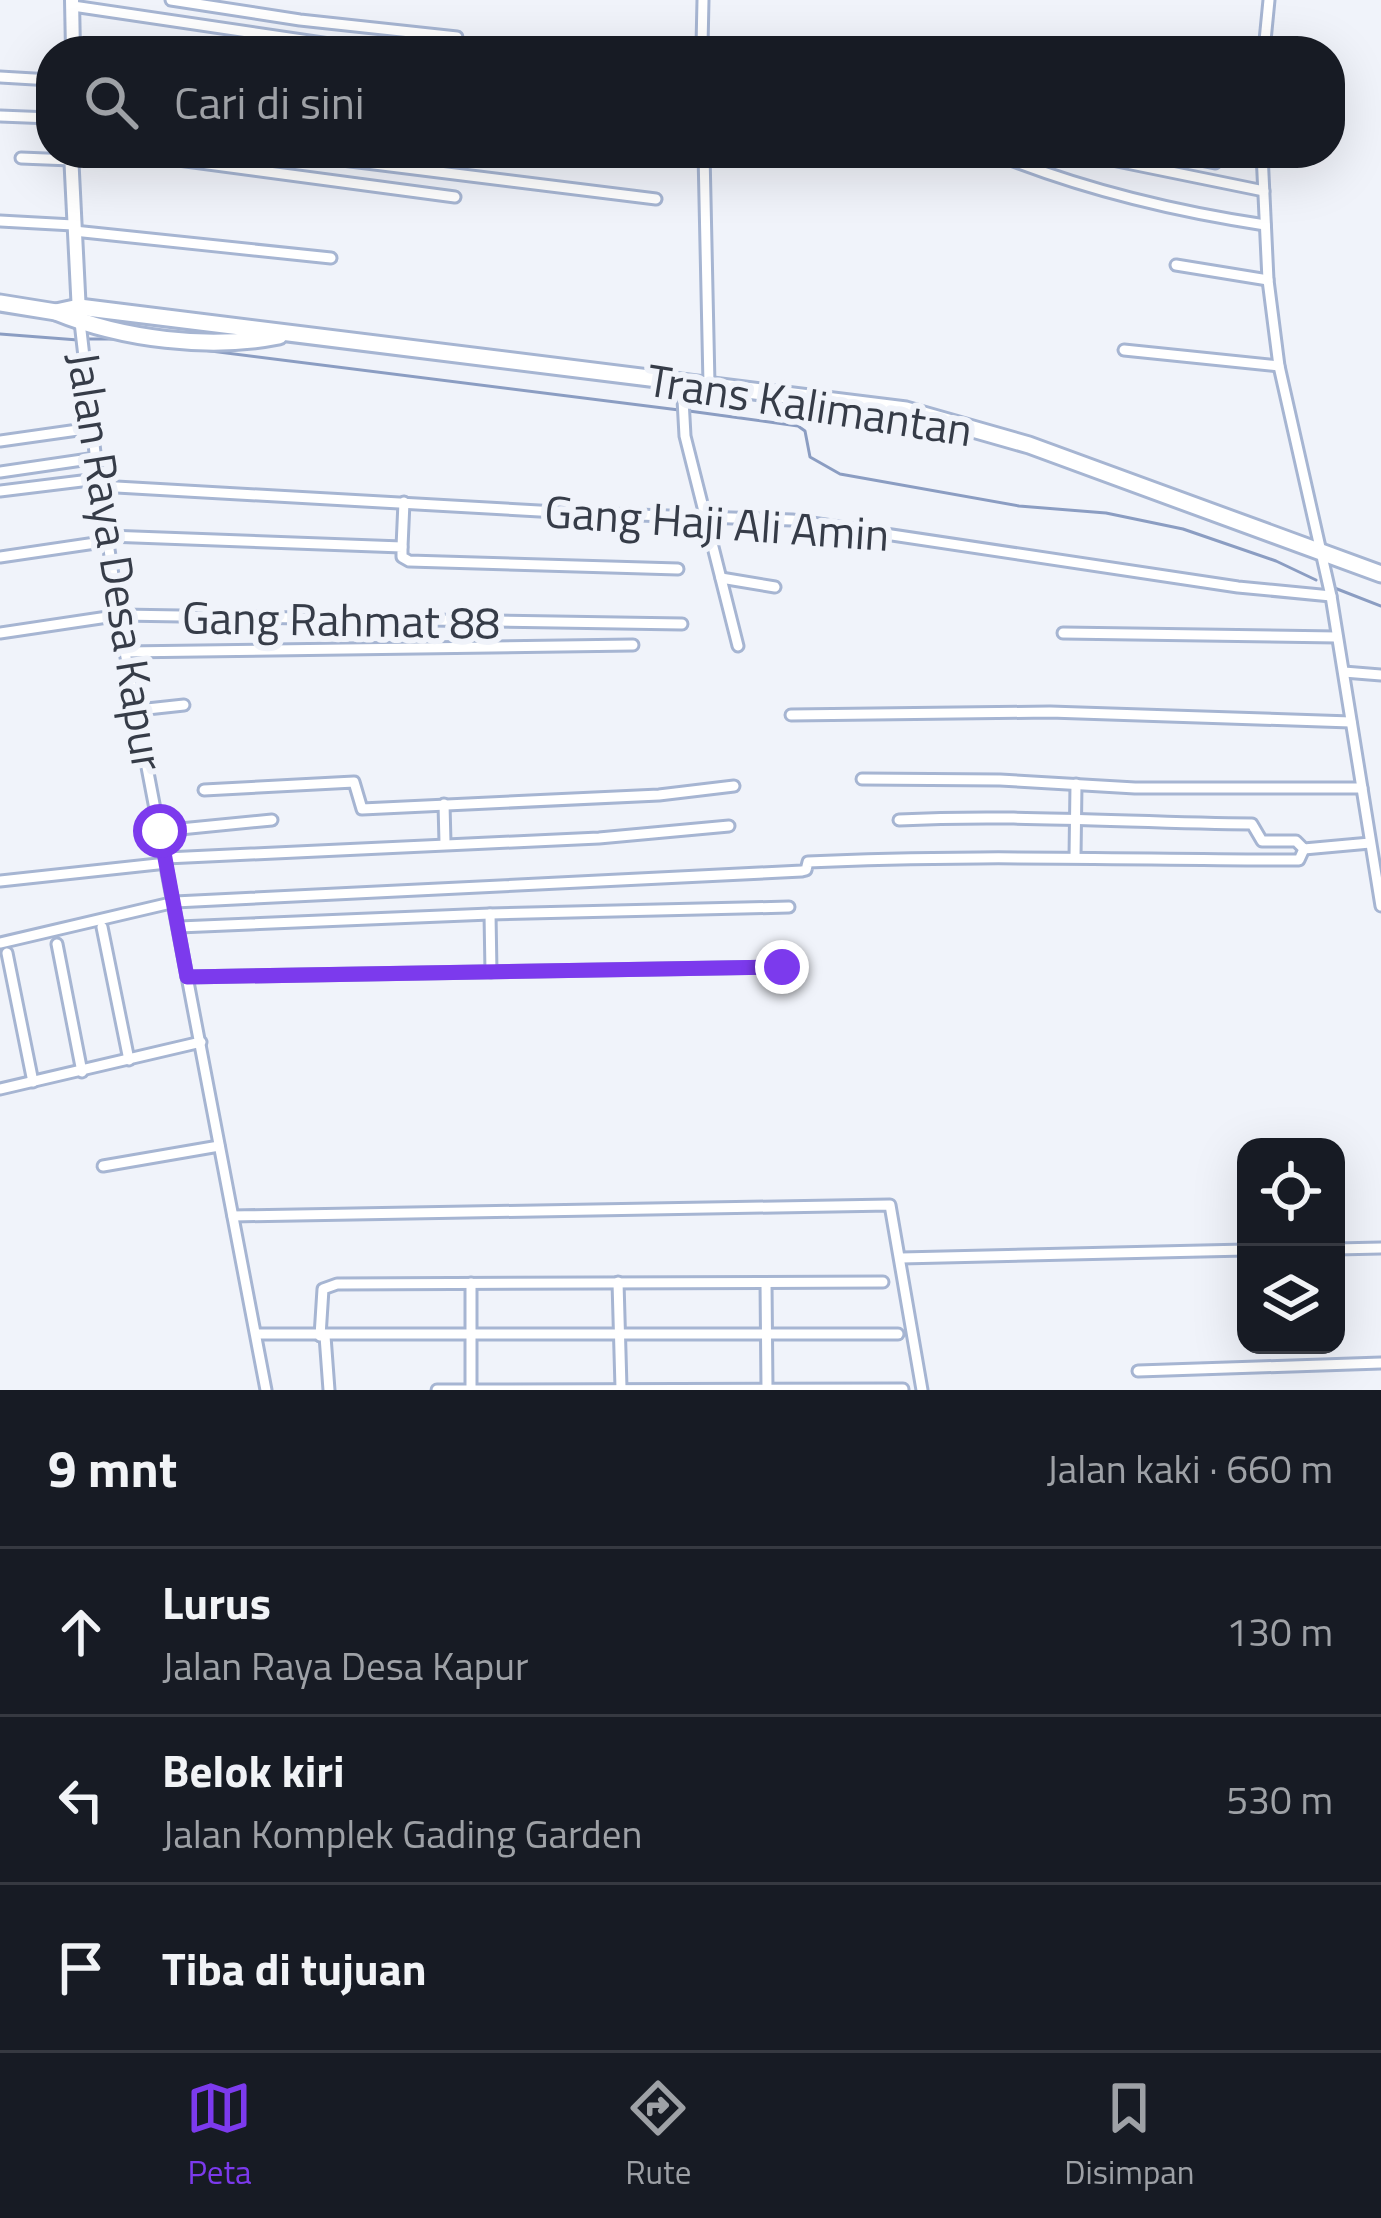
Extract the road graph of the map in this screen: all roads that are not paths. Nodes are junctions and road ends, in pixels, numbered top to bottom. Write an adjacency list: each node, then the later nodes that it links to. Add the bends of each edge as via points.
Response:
1 (171, 0): 7 (street)
2 (703, 0): 8 (street)
3 (1269, 0): 9 (street)
4 (72, 3): 5 (street); 6 (street)
5 (73, 36)
6 (282, 36)
7 (448, 36)
8 (702, 36)
9 (1265, 36)
10 (0, 77): 11 (street)
11 (36, 79)
12 (0, 116): 13 (street)
13 (36, 117)
14 (21, 158): 15 (street)
15 (36, 158)
16 (71, 168): 28 (street, Jalan Raya Desa Kapur)
17 (241, 168): 24 (street)
18 (404, 168): 25 (street)
19 (704, 168): 37 (street)
20 (1041, 168): 27 (street, via 1165,208)
21 (1151, 168): 23 (street)
22 (1263, 168): 23 (street)
23 (1264, 191): 27 (street)
24 (455, 196)
25 (656, 200)
26 (0, 220): 28 (street)
27 (1265, 225): 31 (street)
28 (74, 228): 29 (street); 33 (street, Jalan Raya Desa Kapur)
29 (331, 258)
30 (1176, 265): 31 (street)
31 (1268, 280): 35 (street)
32 (0, 303): 33 (highway, Trans Kalimantan)
33 (80, 321): 36 (highway, Trans Kalimantan, via 223,342 288,334); 38 (street, Jalan Raya Desa Kapur)
34 (1124, 350): 35 (street)
35 (1279, 366): 48 (street)
36 (682, 381): 37 (highway, Trans Kalimantan); 45 (street)
37 (709, 384): 48 (highway, Trans Kalimantan, via 947,419)
38 (92, 428): 39 (street); 40 (street, Jalan Raya Desa Kapur)
39 (0, 441)
40 (96, 458): 41 (street); 42 (street, Jalan Raya Desa Kapur)
41 (0, 472)
42 (99, 482): 43 (street, Gang Haji Ali Amin); 44 (street, Gang Haji Ali Amin); 46 (street, Jalan Raya Desa Kapur)
43 (0, 491)
44 (404, 502): 45 (street, Gang Haji Ali Amin); 47 (street)
45 (705, 515): 52 (street); 54 (street, Gang Haji Ali Amin, via 826,523 1238,586)
46 (108, 539): 47 (street); 49 (street); 55 (street, Jalan Raya Desa Kapur)
47 (402, 547): 50 (street, via 409,561)
48 (1322, 552): 51 (highway, Trans Kalimantan); 54 (street)
49 (0, 557)
50 (678, 569)
51 (1381, 574)
52 (721, 578): 53 (street); 61 (street)
53 (775, 587)
54 (1330, 589): 59 (street)
55 (121, 615): 56 (street, Gang Rahmat 88); 57 (street, Gang Rahmat 88); 62 (street, Jalan Raya Desa Kapur)
56 (682, 624)
57 (0, 633)
58 (1063, 633): 59 (street)
59 (1337, 638): 63 (street)
60 (633, 646): 62 (street)
61 (738, 646)
62 (125, 652): 66 (street, Jalan Raya Desa Kapur)
63 (1344, 672): 64 (street); 68 (street)
64 (1381, 675)
65 (184, 705): 66 (street)
66 (137, 710): 79 (street, Jalan Raya Desa Kapur)
67 (791, 716): 68 (street, via 1051,712)
68 (1351, 722): 72 (street)
69 (862, 779): 70 (street)
70 (1076, 784): 72 (street); 77 (street)
71 (734, 786): 74 (street)
72 (1362, 788): 81 (street)
73 (204, 790): 74 (street, via 354,782 362,808)
74 (444, 804): 80 (street)
75 (272, 820): 79 (street)
76 (899, 820): 77 (street)
77 (1076, 821): 82 (street, via 1252,824 1262,841 1296,841); 83 (street)
78 (729, 826): 80 (street)
79 (160, 831): 84 (street, Jalan Raya Desa Kapur)
80 (445, 843): 84 (street)
81 (1370, 843): 82 (street); 85 (street)
82 (1304, 849): 83 (street, via 1299,860)
83 (1075, 857): 87 (street, via 824,861 802,871)
84 (167, 860): 86 (street); 87 (street, Jalan Raya Desa Kapur)
85 (1378, 868): 88 (street)
86 (0, 881)
87 (175, 902): 92 (street, Jalan Raya Desa Kapur); 94 (street)
88 (1381, 905)
89 (789, 907): 90 (street)
90 (490, 914): 92 (street); 96 (street)
91 (102, 927): 99 (street)
92 (179, 927): 97 (street, Jalan Raya Desa Kapur)
93 (57, 944): 100 (street)
94 (3, 948): 101 (street)
95 (782, 967): 96 (street)
96 (491, 972): 97 (street)
97 (187, 977): 98 (street, Jalan Raya Desa Kapur)
98 (201, 1042): 99 (street); 103 (street, Jalan Raya Desa Kapur)
99 (129, 1060): 100 (street)
100 (82, 1072): 101 (street)
101 (33, 1082): 102 (street)
102 (0, 1089)
103 (219, 1146): 104 (street); 105 (street, Jalan Raya Desa Kapur)
104 (103, 1166)
105 (233, 1216): 109 (street, via 890,1205); 114 (street, Jalan Raya Desa Kapur)
106 (1381, 1248): 107 (street)
107 (1345, 1249)
108 (1237, 1250): 109 (street)
109 (901, 1258): 129 (street)
110 (618, 1282): 112 (street); 113 (street); 118 (street)
111 (883, 1282): 113 (street)
112 (471, 1283): 116 (street); 117 (street, via 325,1286)
113 (766, 1283): 119 (street)
114 (258, 1334): 117 (street); 125 (street, Jalan Raya Desa Kapur)
115 (898, 1334): 119 (street)
116 (470, 1335): 117 (street); 118 (street); 128 (street)
117 (322, 1336): 126 (street)
118 (620, 1336): 119 (street); 122 (street)
119 (767, 1336): 123 (street)
120 (1381, 1363): 121 (street)
121 (1138, 1371)
122 (621, 1388): 123 (street); 128 (street)
123 (767, 1389): 124 (street)
124 (902, 1389)
125 (266, 1390)
126 (329, 1390)
127 (437, 1390): 128 (street)
128 (477, 1390)
129 (922, 1390)

